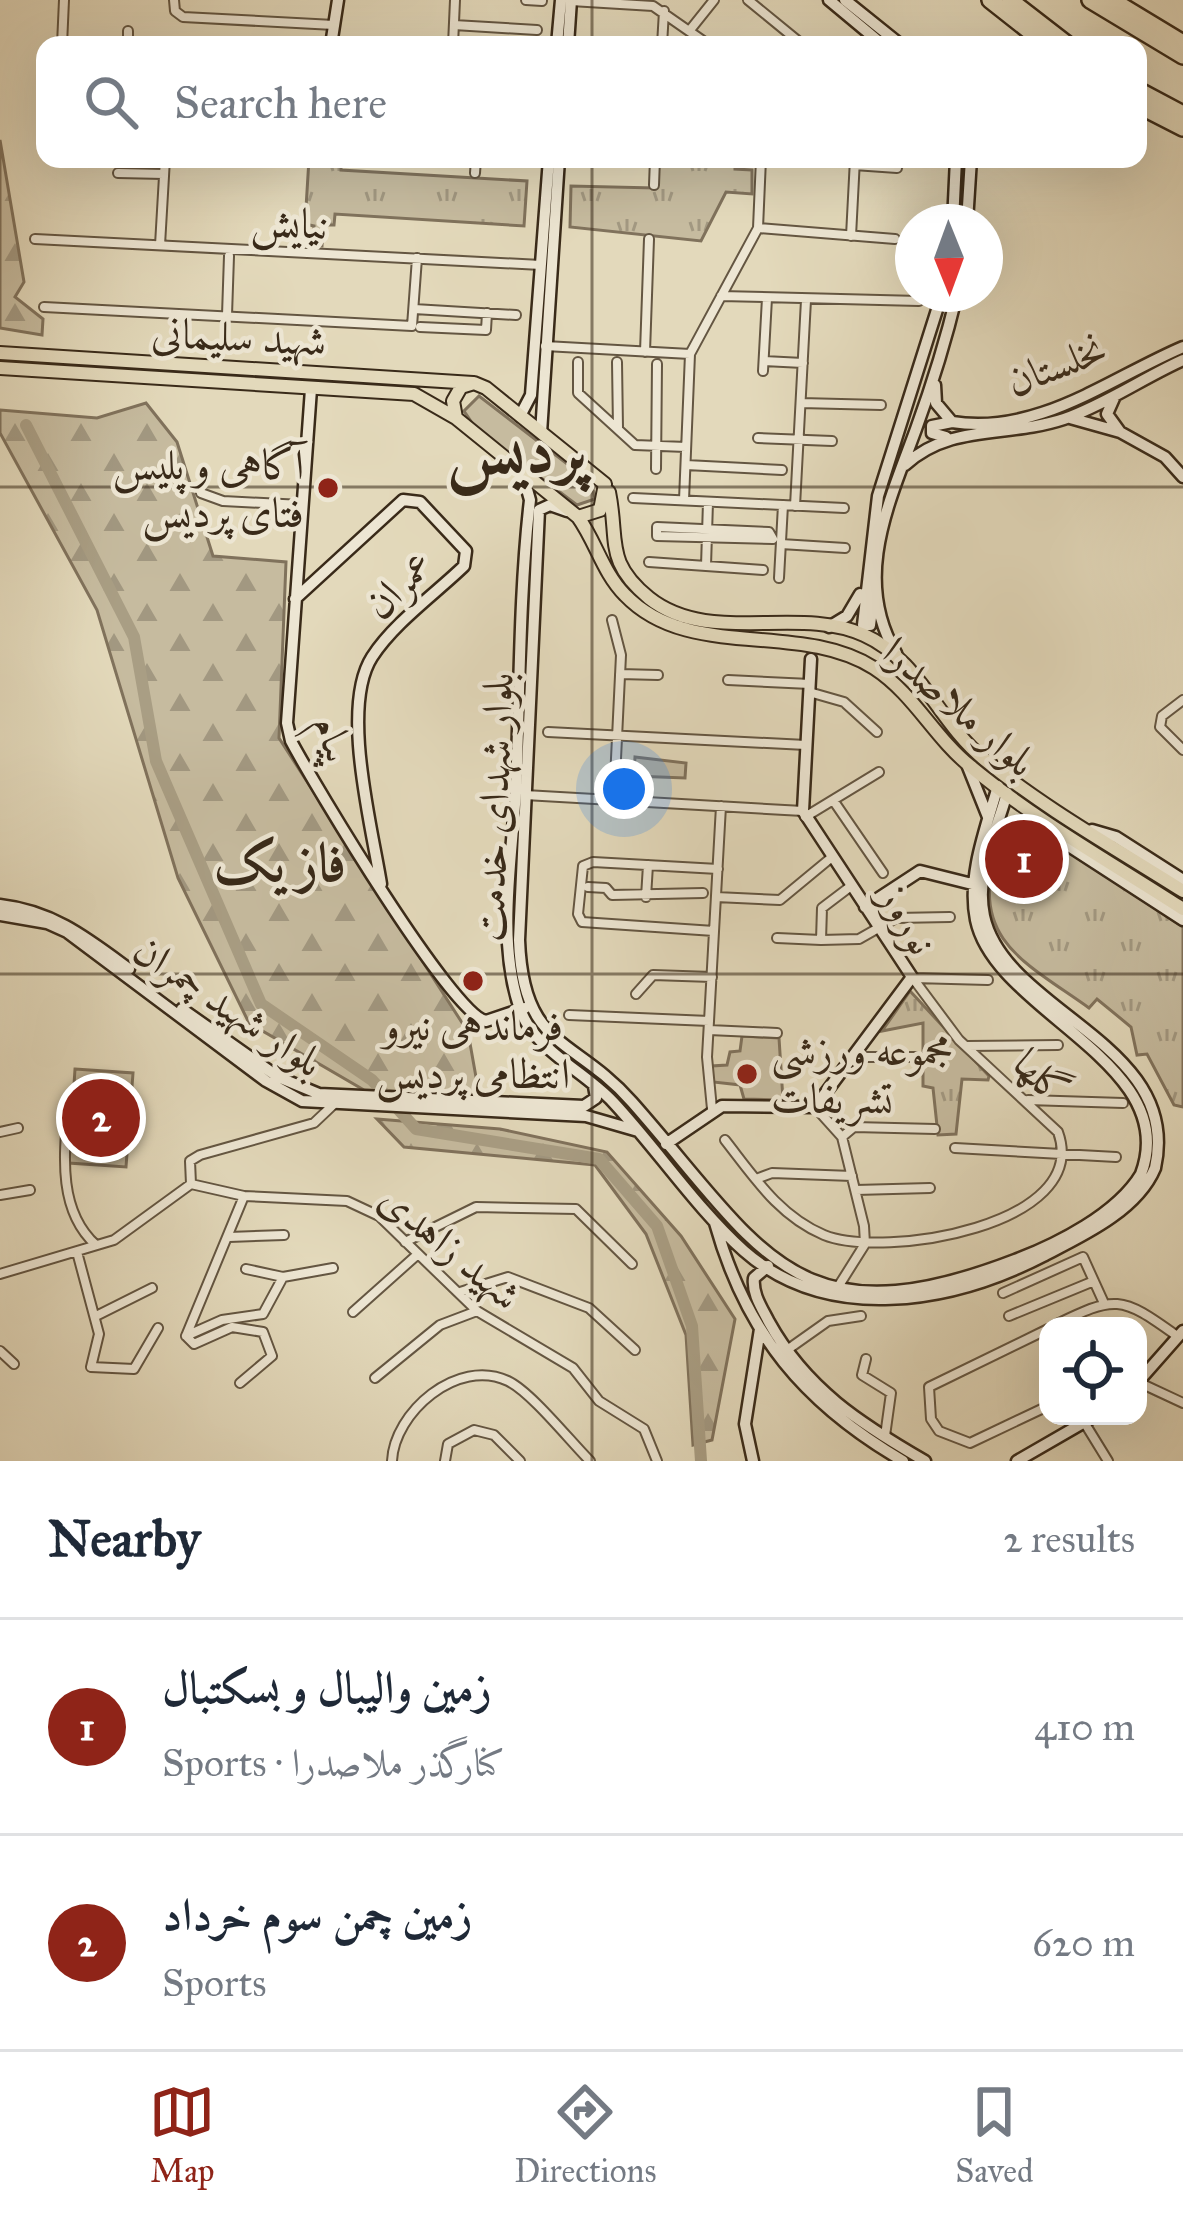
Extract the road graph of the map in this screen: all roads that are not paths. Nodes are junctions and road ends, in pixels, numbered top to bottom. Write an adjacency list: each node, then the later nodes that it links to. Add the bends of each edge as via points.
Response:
1 (64, 0): 23 (street)
2 (175, 0): 18 (street, via 183,17)
3 (338, 0): 18 (main road)
4 (455, 0): 19 (street)
5 (526, 0): 16 (street)
6 (561, 0): 27 (main road)
7 (571, 0): 17 (street); 28 (main road)
8 (714, 0): 21 (street)
9 (748, 0): 31 (street)
10 (829, 0): 32 (main road)
11 (844, 0): 33 (main road)
12 (990, 0): 34 (highway)
13 (1010, 0): 35 (highway)
14 (1090, 0): 37 (highway)
15 (1112, 0): 36 (highway)
16 (542, 1)
17 (664, 9): 21 (street); 29 (street)
18 (336, 25): 25 (main road)
19 (454, 25): 20 (street); 26 (street)
20 (537, 30)
21 (690, 30): 30 (street)
22 (128, 31): 24 (street)
23 (62, 36)
24 (128, 36)
25 (333, 36)
26 (453, 36)
27 (558, 36)
28 (569, 36)
29 (662, 36)
30 (698, 36)
31 (792, 36)
32 (873, 36)
33 (890, 36)
34 (1036, 36)
35 (1056, 36)
36 (1183, 44)
37 (1183, 56)
38 (1147, 95): 40 (highway)
39 (1147, 110): 41 (highway)
40 (1183, 114)
41 (1183, 128)
42 (164, 168): 53 (street)
43 (476, 168): 52 (street)
44 (549, 168): 65 (main road)
45 (558, 168): 65 (main road)
46 (655, 168): 54 (street)
47 (761, 168): 57 (street)
48 (855, 168): 58 (street)
49 (955, 168): 55 (main road)
50 (970, 168): 56 (main road)
51 (118, 173): 53 (street)
52 (476, 173)
53 (164, 174): 62 (street)
54 (654, 185)
55 (953, 204)
56 (968, 204)
57 (758, 228): 58 (street); 66 (street)
58 (851, 236): 61 (street)
59 (35, 238): 62 (street, نیایش)
60 (649, 239): 80 (street)
61 (895, 239)
62 (160, 245): 64 (street, نیایش)
63 (229, 256): 75 (street)
64 (416, 258): 65 (street, نیایش); 71 (street)
65 (546, 265): 78 (main road); 97 (main road, via 531,395)
66 (721, 296): 67 (street); 82 (street)
67 (767, 298): 68 (street); 87 (street, via 764,366)
68 (806, 300): 69 (street); 87 (street)
69 (895, 302)
70 (44, 307): 75 (street)
71 (414, 309): 74 (street); 77 (street)
72 (936, 312): 135 (main road, via 878,496)
73 (952, 312): 83 (main road)
74 (487, 313): 76 (street); 77 (street, via 486,330)
75 (227, 315): 77 (street)
76 (516, 315)
77 (416, 326)
78 (545, 346): 80 (street); 103 (main road)
79 (1183, 347): 100 (main road, نخلستان, via 1043,413)
80 (645, 352): 82 (street)
81 (0, 353): 88 (main road, شهید سلیمانی)
82 (690, 354): 109 (street)
83 (941, 354): 100 (main road, نخلستان, via 933,395); 114 (main road)
84 (1183, 360): 94 (main road, نخلستان)
85 (578, 362): 101 (street, via 578,393)
86 (617, 362): 101 (street)
87 (803, 363): 95 (street)
88 (148, 364): 91 (main road); 92 (main road, شهید سلیمانی)
89 (657, 364): 108 (street)
90 (0, 368): 91 (main road, بلوار ملاصدرا)
91 (147, 380): 93 (main road, بلوار ملاصدرا)
92 (474, 383): 97 (main road); 98 (main road, via 456,393)
93 (311, 389): 98 (main road, بلوار ملاصدرا, via 414,394); 121 (main road, پیام)
94 (1115, 396): 99 (main road, نخلستان); 102 (main road, via 1107,414)
95 (800, 403): 96 (street); 106 (street)
96 (880, 405)
97 (520, 416): 103 (main road)
98 (456, 418): 111 (main road, بلوار ملاصدرا)
99 (1067, 418): 102 (main road, نخلستان); 104 (main road, نخلستان)
100 (952, 422): 104 (main road, via 932,426)
101 (618, 429): 108 (street, via 635,445)
102 (1120, 432): 115 (main road, نخلستان)
103 (542, 433): 116 (main road)
104 (946, 437): 114 (main road)
105 (758, 438): 106 (street)
106 (799, 440): 107 (street); 123 (street)
107 (832, 440)
108 (656, 446): 109 (street); 112 (street)
109 (686, 447): 110 (street)
110 (686, 465): 113 (street); 119 (street)
111 (518, 468): 125 (main road, بلوار ملاصدرا); 190 (main road, بلوار شهدای خدمت, via 530,500 508,935)
112 (656, 470)
113 (782, 470)
114 (898, 472): 135 (main road)
115 (1183, 476)
116 (604, 484): 125 (main road, via 601,510); 126 (main road, بلوار ملاصدرا)
117 (201, 494): 121 (street)
118 (632, 498): 119 (street)
119 (684, 500): 120 (street)
120 (708, 502): 122 (street); 127 (street)
121 (302, 505): 136 (main road, پیام)
122 (783, 505): 123 (street); 129 (street)
123 (795, 506): 124 (street)
124 (844, 508)
125 (578, 517): 128 (main road, بلوار ملاصدرا); 153 (main road, بلوار شهدای خدمت, via 557,506 539,510)
126 (611, 529): 128 (main road, via 596,524); 138 (main road, بلوار ملاصدرا, via 623,572 675,613)
127 (707, 534): 127 (street, via 653,529 657,536); 127 (street, via 772,539 769,532); 132 (street)
128 (592, 537): 151 (main road, بلوار ملاصدرا, via 612,580 647,614 692,632 794,640 847,654 893,683)
129 (781, 544): 130 (street); 134 (street)
130 (845, 548)
131 (649, 562): 132 (street)
132 (706, 566): 133 (street)
133 (763, 570)
134 (779, 578)
135 (871, 588): 138 (main road); 139 (main road)
136 (295, 599): 171 (main road, پیام, via 288,733); 171 (main road, عمران, via 403,500 420,502 466,551 464,566 380,647 361,682 358,715)
137 (612, 620): 141 (street)
138 (829, 627): 139 (main road, بلوار ملاصدرا, via 867,636)
139 (898, 656): 154 (main road, بلوار ملاصدرا)
140 (811, 659): 144 (main road)
141 (620, 674): 142 (street); 148 (street)
142 (658, 675)
143 (728, 680): 144 (street)
144 (810, 688): 147 (street, via 844,702); 149 (main road)
145 (1183, 700): 150 (street, via 1160,722 1161,734)
146 (548, 732): 148 (street)
147 (877, 732)
148 (617, 735): 149 (street); 155 (street)
149 (806, 745): 158 (main road)
150 (1183, 749)
151 (967, 764): 154 (main road, بلوار ملاصدرا); 154 (main road)
152 (879, 772): 156 (street)
153 (525, 795): 155 (street); 190 (main road, بلوار شهدای خدمت)
154 (999, 796): 159 (main road, بلوار ملاصدرا); 160 (main road); 161 (main road, بلوار ملاصدرا); 167 (main road)
155 (614, 800): 157 (street)
156 (833, 800): 158 (street); 166 (street)
157 (721, 806): 158 (street); 165 (street)
158 (804, 814): 162 (main road, نوروز)
159 (1087, 829): 163 (main road); 168 (main road, بلوار ملاصدرا)
160 (989, 852): 161 (main road, via 1004,832 1030,824); 167 (main road)
161 (1089, 853): 172 (main road, بلوار ملاصدرا)
162 (832, 857): 169 (main road, نوروز); 175 (street, via 780,900)
163 (1154, 861): 168 (main road)
164 (647, 865): 165 (street); 174 (street); 183 (street, via 587,863 579,919)
165 (718, 869): 175 (street)
166 (883, 873)
167 (978, 885): 177 (main road, via 920,872); 234 (main road, via 1003,953 1148,1082 1162,1133 1154,1171 1128,1204 1074,1239 949,1289 870,1301 808,1287); 243 (main road, via 976,922 1000,964 1142,1093 1153,1130 1145,1166 1123,1197 1011,1262 898,1291)
168 (1179, 885)
169 (851, 886): 177 (main road, نوروز); 185 (street, via 822,908)
170 (588, 887): 174 (street)
171 (382, 891): 190 (main road, پیام, via 470,1016 494,1021)
172 (1148, 891): 178 (main road, بلوار ملاصدرا); 181 (main road)
173 (703, 893): 174 (street)
174 (646, 896)
175 (716, 897): 183 (street)
176 (0, 905): 200 (main road, بلوار شهید چمران, via 71,926 278,1077)
177 (865, 907): 182 (main road, نوروز)
178 (1183, 909)
179 (0, 915): 200 (main road, بلوار شهید چمران, via 67,932 278,1089 302,1101)
180 (950, 917): 182 (street, via 896,918)
181 (1183, 920)
182 (879, 927): 185 (street, via 859,939); 187 (main road, نوروز)
183 (714, 931): 186 (street)
184 (777, 938): 185 (street)
185 (821, 940)
186 (712, 977): 189 (street, via 653,975); 192 (street)
187 (913, 977): 188 (street); 195 (street, گلها); 196 (main road, نوروز)
188 (988, 980)
189 (636, 994)
190 (524, 1009): 198 (main road, via 546,1046)
191 (569, 1015): 192 (street)
192 (709, 1026): 193 (street); 205 (street)
193 (777, 1033)
194 (1058, 1045): 195 (street)
195 (967, 1046): 201 (street, گلها)
196 (854, 1057): 197 (street); 204 (main road, نوروز)
197 (916, 1057)
198 (604, 1088): 200 (main road, بلوار شهید چمران, via 584,1106); 202 (main road); 206 (main road)
199 (69, 1097): 231 (street, via 66,1177 76,1224)
200 (333, 1100): 207 (main road, بلوار شهید چمران); 220 (street, via 314,1124 200,1155 190,1161)
201 (1028, 1100): 203 (street); 216 (street, گلها, via 1058,1132)
202 (632, 1102): 206 (main road); 214 (main road)
203 (1123, 1103)
204 (815, 1107): 205 (main road); 212 (street)
205 (712, 1109): 214 (main road)
206 (622, 1112): 207 (main road); 211 (main road)
207 (600, 1118): 211 (main road, بلوار شهید چمران)
208 (18, 1128): 210 (street)
209 (935, 1129): 212 (street, via 854,1127)
210 (0, 1132)
211 (645, 1134): 226 (main road)
212 (842, 1137): 218 (street)
213 (725, 1140): 219 (street)
214 (666, 1144): 234 (main road)
215 (955, 1148): 216 (street)
216 (1061, 1155): 217 (street); 230 (street, گلها, via 1054,1185 1012,1214)
217 (1116, 1157)
218 (852, 1176): 219 (street); 223 (street)
219 (756, 1179): 230 (street, via 794,1219)
220 (191, 1184): 225 (street, شهید زاهدی); 231 (street)
221 (930, 1188): 223 (street)
222 (30, 1190): 224 (street)
223 (856, 1190): 230 (street)
224 (0, 1195)
225 (244, 1196): 228 (street); 229 (street, شهید زاهدی, via 347,1201 379,1216)
226 (712, 1214): 234 (main road, via 737,1245); 239 (main road)
227 (284, 1235): 228 (street)
228 (229, 1237): 260 (street)
229 (405, 1242): 233 (street, شهید زاهدی); 235 (street, via 476,1208 576,1209)
230 (866, 1244): 243 (street)
231 (98, 1246): 232 (street)
232 (77, 1252): 238 (street); 251 (street)
233 (418, 1254): 245 (street, شهید زاهدی); 249 (street)
234 (769, 1263): 241 (main road); 243 (main road)
235 (632, 1264)
236 (333, 1268): 240 (street)
237 (246, 1269): 240 (street)
238 (0, 1274)
239 (734, 1274): 241 (main road, via 745,1265); 256 (main road)
240 (283, 1277): 260 (street, via 263,1313)
241 (754, 1278): 263 (main road)
242 (1094, 1280): 246 (street, via 1083,1257); 247 (street); 253 (street)
243 (838, 1287)
244 (152, 1288): 251 (street)
245 (460, 1292): 248 (street, شهید زاهدی); 261 (street, via 508,1277 589,1308)
246 (1003, 1293)
247 (1103, 1301): 250 (street); 254 (street)
248 (477, 1311): 268 (street, via 440,1325); 280 (street, شهید زاهدی, via 573,1368 599,1401 644,1429)
249 (353, 1312)
250 (1146, 1313): 255 (street); 259 (street)
251 (96, 1316): 257 (street, via 89,1364 95,1367 134,1369)
252 (861, 1316): 263 (street, via 828,1321)
253 (1009, 1316)
254 (1071, 1317)
255 (1142, 1317)
256 (760, 1326): 263 (main road); 267 (main road)
257 (158, 1328)
258 (1039, 1333): 272 (street, via 929,1387 928,1397 939,1431 970,1443)
259 (1181, 1334): 266 (main road)
260 (186, 1336): 269 (street, via 194,1344 232,1327 262,1332 272,1356)
261 (635, 1350)
262 (0, 1351): 265 (street)
263 (784, 1355): 267 (main road); 275 (main road); 282 (main road, via 831,1416)
264 (866, 1359): 275 (street, via 862,1375 891,1393)
265 (14, 1364)
266 (1147, 1372)
267 (755, 1375): 281 (main road, via 745,1424)
268 (375, 1378)
269 (240, 1383)
270 (1147, 1386): 271 (street)
271 (1183, 1403)
272 (1039, 1410)
273 (1079, 1425): 284 (main road)
274 (1092, 1425): 285 (street)
275 (885, 1438): 283 (main road)
276 (392, 1461): 279 (street, via 393,1439 423,1400 476,1377 508,1382)
277 (445, 1461): 278 (street, via 448,1444 474,1430 494,1435)
278 (520, 1461)
279 (590, 1461)
280 (657, 1461)
281 (753, 1461)
282 (903, 1461)
283 (925, 1461)
284 (1017, 1461)
285 (1108, 1461)

